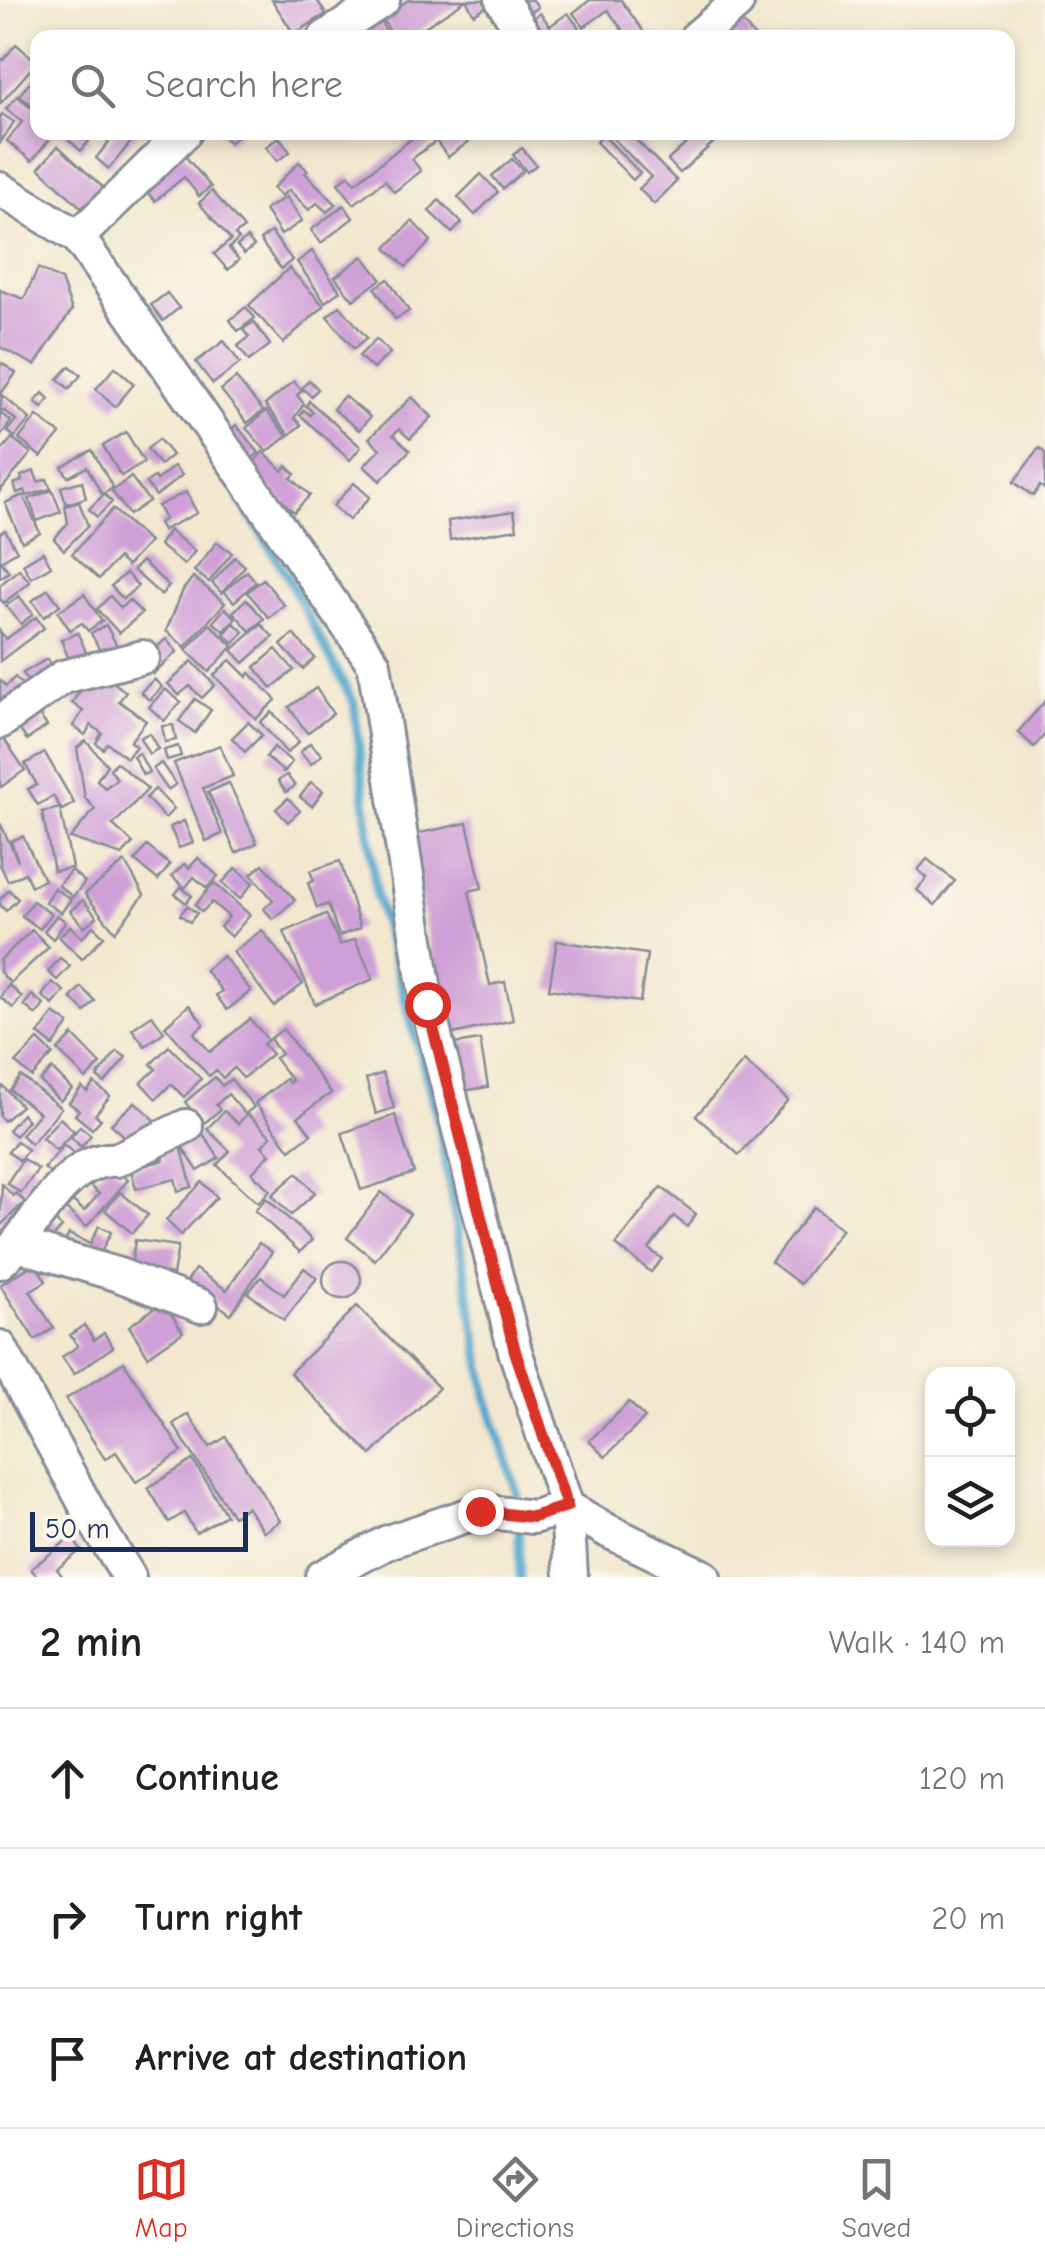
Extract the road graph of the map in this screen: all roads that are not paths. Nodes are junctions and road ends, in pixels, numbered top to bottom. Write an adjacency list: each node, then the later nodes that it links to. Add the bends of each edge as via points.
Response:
1 (384, 0): 4 (street)
2 (502, 0): 5 (street)
3 (737, 3): 6 (street)
4 (338, 30)
5 (521, 30)
6 (705, 30)
7 (177, 140): 9 (street)
8 (0, 189): 9 (street)
9 (78, 236): 16 (street, via 374,664 427,1004 515,1351)
10 (143, 657): 11 (street, via 63,678)
11 (0, 722)
12 (186, 1126): 13 (street, via 116,1160 76,1170)
13 (9, 1253): 14 (street, via 119,1275)
14 (201, 1306)
15 (0, 1347): 17 (street)
16 (567, 1506): 18 (street, via 533,1517 480,1511 388,1542); 19 (street); 20 (street)
17 (129, 1577)
18 (322, 1577)
19 (571, 1577)
20 (704, 1577)

